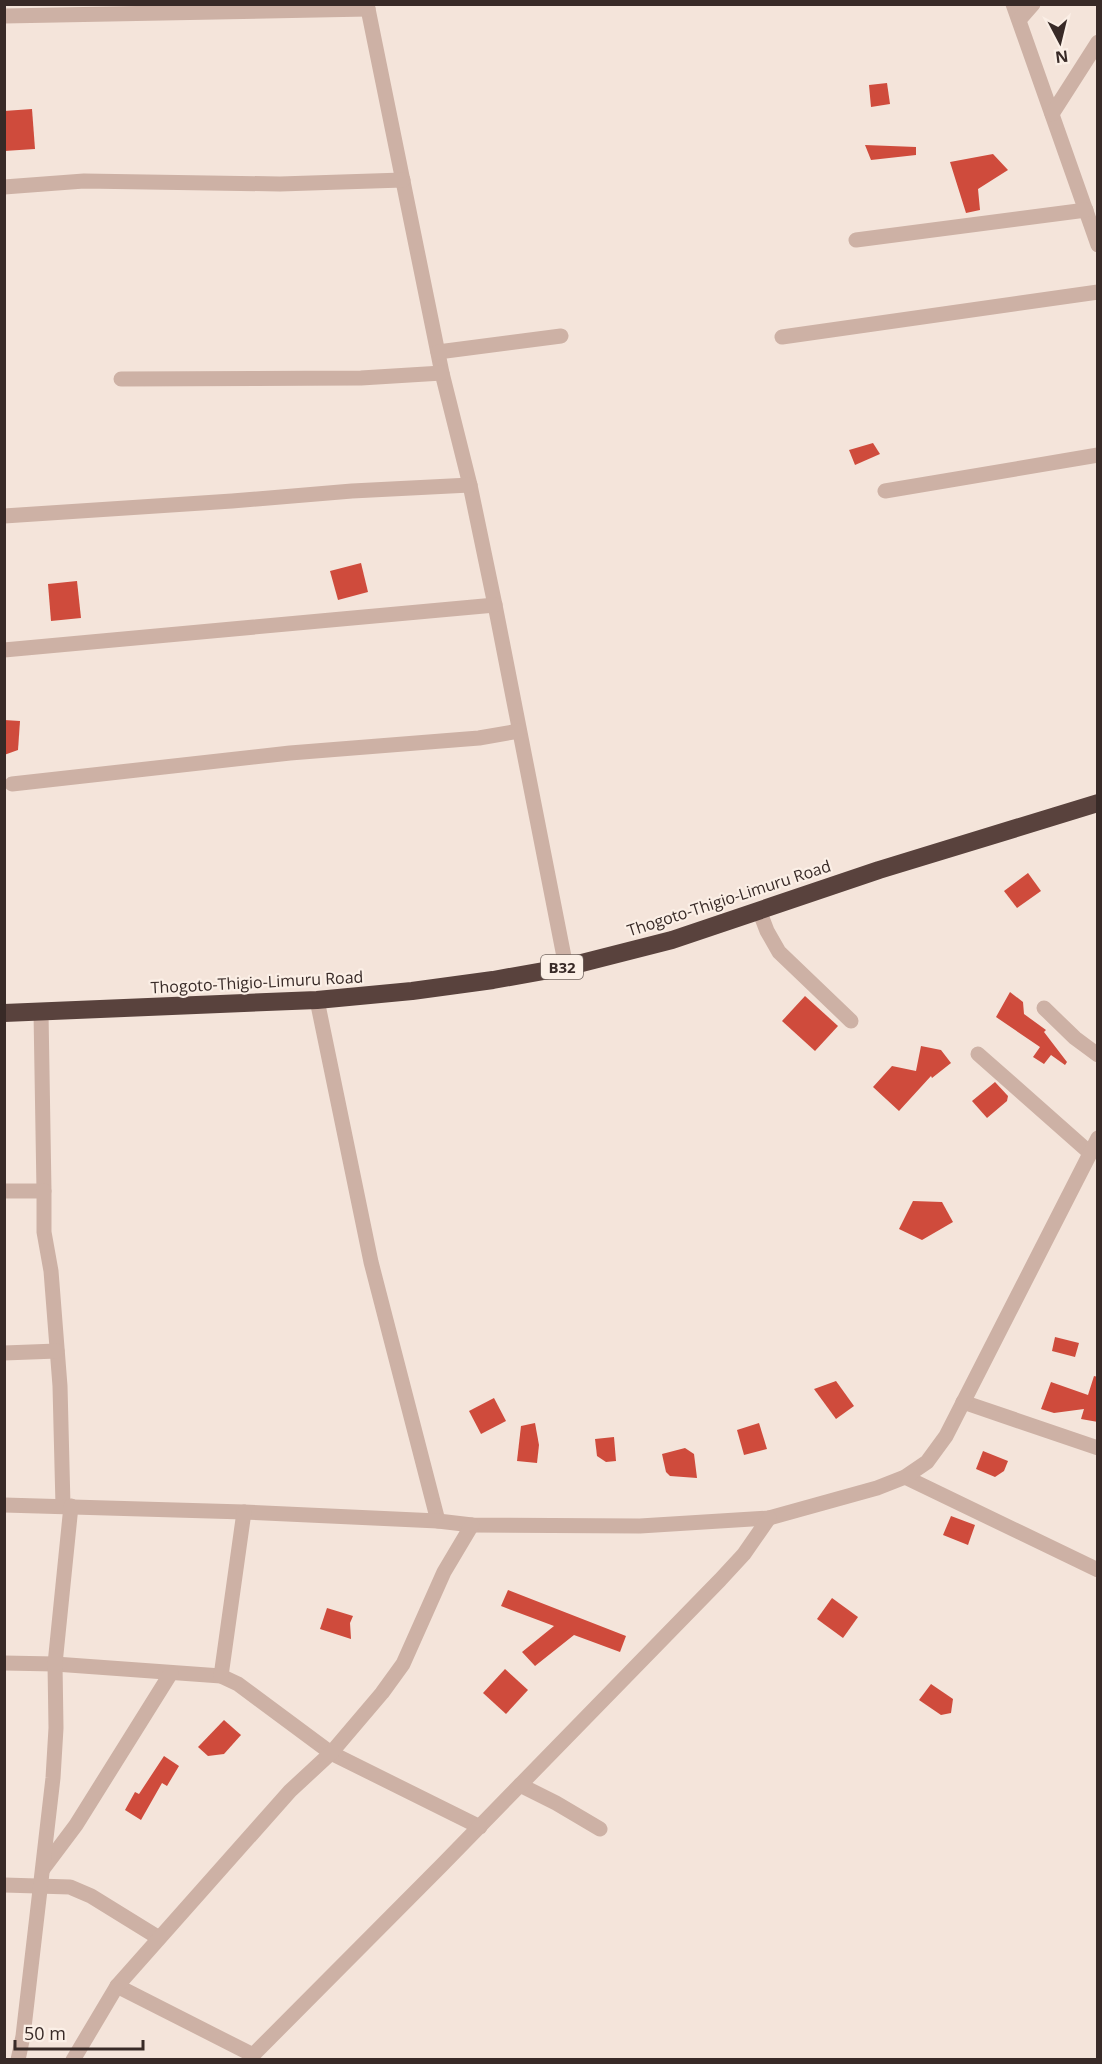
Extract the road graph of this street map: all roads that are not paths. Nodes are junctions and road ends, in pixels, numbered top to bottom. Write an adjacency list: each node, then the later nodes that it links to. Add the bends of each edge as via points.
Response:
1 (1013, 4): 5 (street)
2 (1033, 4): 5 (street)
3 (367, 7): 4 (street); 8 (street)
4 (4, 16)
5 (1019, 20): 7 (street)
6 (1098, 42): 7 (street)
7 (1052, 114): 10 (street)
8 (403, 180): 9 (street, via 280,184 84,181); 16 (street)
9 (4, 188)
10 (1086, 210): 11 (street); 12 (street)
11 (856, 240)
12 (1098, 245)
13 (1098, 292): 15 (street)
14 (561, 336): 16 (street)
15 (782, 338)
16 (438, 352): 17 (street)
17 (442, 374): 18 (street); 20 (street)
18 (121, 379)
19 (1098, 455): 21 (street)
20 (470, 485): 22 (street); 23 (street)
21 (885, 491)
22 (4, 516)
23 (495, 605): 24 (street); 25 (street)
24 (4, 650)
25 (519, 732): 26 (street); 29 (street)
26 (12, 784)
27 (1098, 803): 28 (highway, Thogoto-Thigio-Limuru Road / B32)
28 (759, 910): 29 (highway, Thogoto-Thigio-Limuru Road / B32, via 672,940); 34 (street, via 779,952)
29 (566, 967): 30 (highway, Thogoto-Thigio-Limuru Road / B32, via 412,991)
30 (317, 1000): 32 (highway, Thogoto-Thigio-Limuru Road / B32); 50 (street, via 371,1262)
31 (1044, 1008): 36 (street)
32 (41, 1012): 33 (highway, Thogoto-Thigio-Limuru Road / B32); 40 (street)
33 (4, 1013)
34 (851, 1021)
35 (978, 1054): 38 (street)
36 (1098, 1055)
37 (1098, 1138): 38 (street)
38 (1090, 1153): 43 (street)
39 (4, 1191): 40 (street)
40 (44, 1191): 41 (street, via 44,1232)
41 (57, 1351): 42 (street); 47 (street)
42 (4, 1353)
43 (963, 1402): 44 (street); 45 (street, via 927,1462)
44 (1098, 1448)
45 (905, 1476): 49 (street, via 877,1488); 52 (street)
46 (4, 1505): 47 (street)
47 (67, 1506): 48 (street); 54 (street)
48 (244, 1512): 50 (street); 56 (street)
49 (769, 1518): 51 (street, via 640,1526); 58 (street, via 744,1554)
50 (438, 1521): 51 (street)
51 (472, 1526): 57 (street, via 444,1572 403,1664)
52 (1098, 1570)
53 (4, 1663): 54 (street)
54 (55, 1664): 55 (street); 61 (street, via 56,1738)
55 (171, 1673): 56 (street); 61 (street, via 76,1825)
56 (221, 1676): 57 (street, via 238,1684)
57 (331, 1753): 59 (street); 64 (street, via 290,1791)
58 (520, 1785): 59 (street); 60 (street)
59 (480, 1827): 66 (street)
60 (600, 1829)
61 (42, 1870): 63 (street)
62 (4, 1885): 63 (street)
63 (41, 1887): 64 (street, via 70,1887 91,1896); 67 (street)
64 (159, 1938): 65 (street)
65 (117, 1986): 66 (street); 68 (street)
66 (252, 2057)
67 (18, 2060)
68 (73, 2060)

